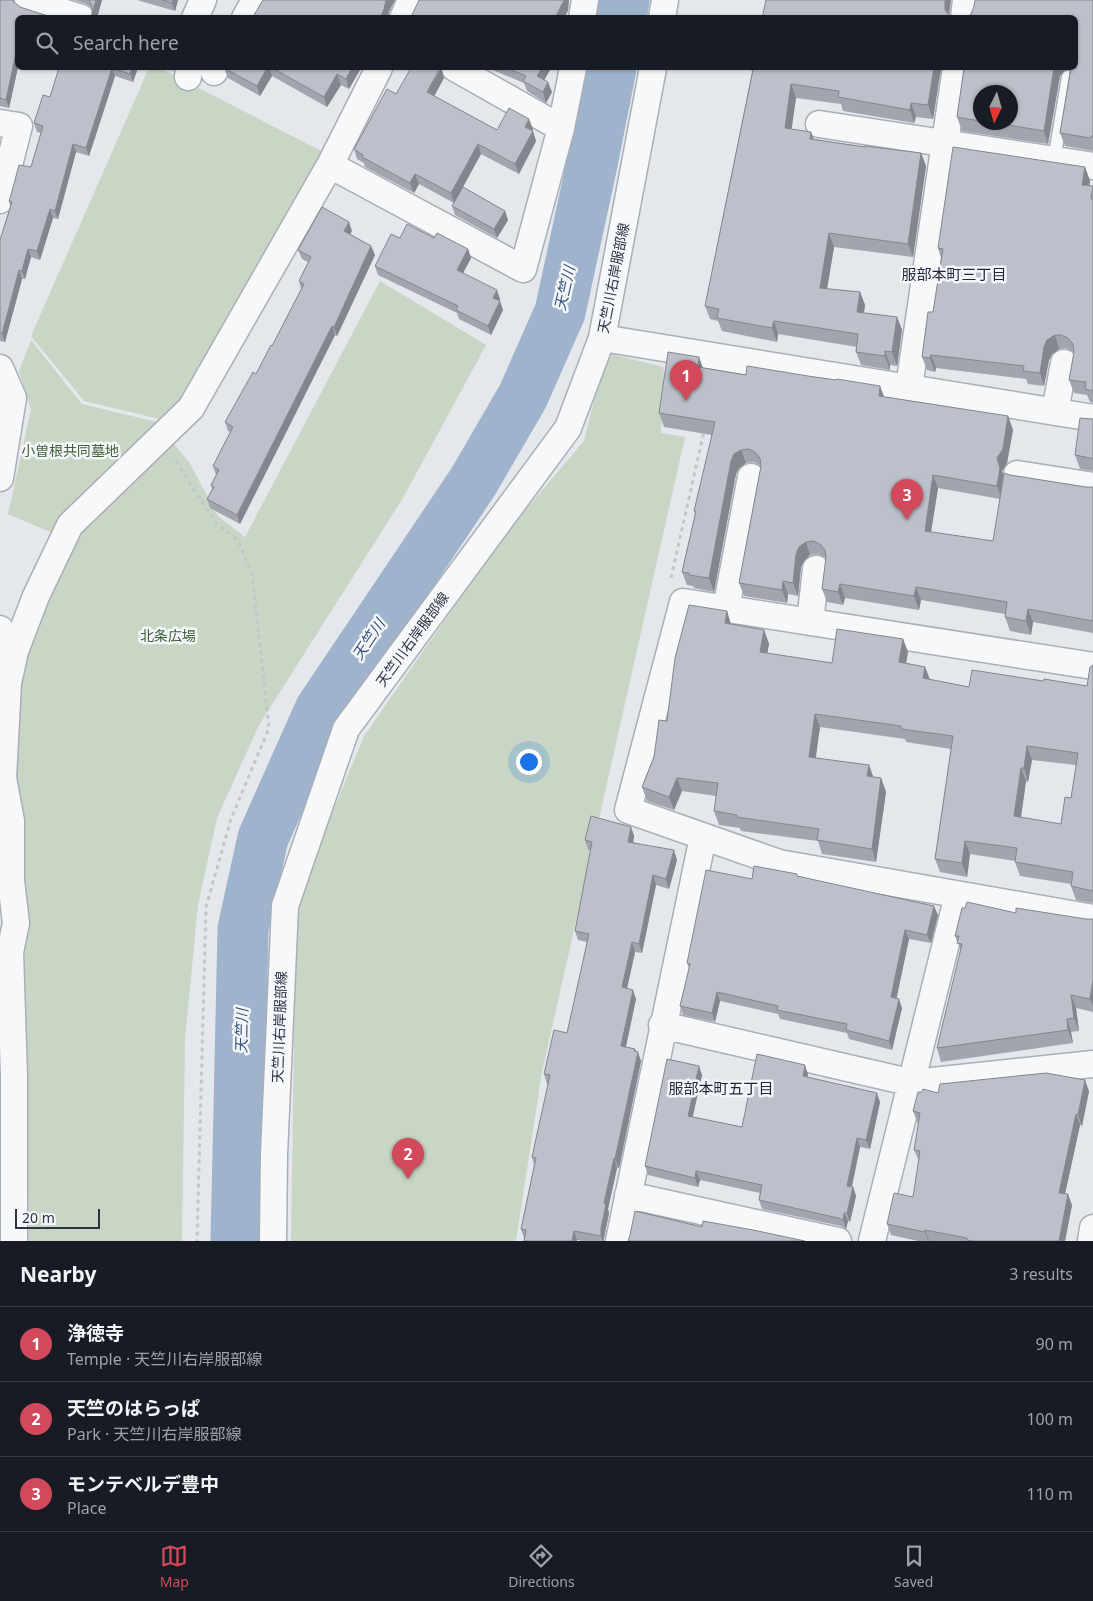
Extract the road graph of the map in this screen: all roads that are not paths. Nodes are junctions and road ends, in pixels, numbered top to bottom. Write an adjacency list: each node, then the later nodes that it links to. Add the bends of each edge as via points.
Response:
1 (203, 0): 9 (street)
2 (255, 0): 10 (street)
3 (411, 0): 11 (street)
4 (585, 0): 12 (street)
5 (665, 0): 13 (street)
6 (966, 0): 14 (street)
7 (28, 1): 8 (street)
8 (72, 15)
9 (196, 15)
10 (247, 15)
11 (404, 15)
12 (582, 15)
13 (662, 15)
14 (964, 15)
15 (378, 70): 26 (street)
16 (459, 70): 23 (street)
17 (573, 70): 23 (street)
18 (653, 70): 29 (street, 天竺川右岸服部線)
19 (956, 70): 24 (street)
20 (1068, 77): 25 (lane)
21 (0, 124): 28 (street, via 19,126)
22 (819, 124): 24 (street)
23 (561, 128): 26 (street, via 523,269)
24 (944, 143): 25 (street); 32 (street)
25 (1054, 160): 27 (street)
26 (330, 165): 44 (street, via 191,408 70,525 36,596 15,651)
27 (1093, 166)
28 (0, 200)
29 (602, 338): 32 (street); 56 (street, 天竺川右岸服部線, via 568,428 346,729 284,906)
30 (1064, 363): 33 (street)
31 (0, 368): 37 (street, via 14,398)
32 (909, 387): 33 (street)
33 (1055, 412): 34 (street)
34 (1093, 418)
35 (1017, 474): 38 (street)
36 (750, 477): 40 (street)
37 (0, 478)
38 (1093, 486)
39 (816, 569): 41 (street)
40 (726, 609): 41 (street); 46 (street, via 682,602 628,810)
41 (810, 622): 43 (street)
42 (0, 630): 44 (street)
43 (1093, 666)
44 (8, 683): 45 (street)
45 (2, 780): 49 (street, via 11,820 11,881 16,923)
46 (703, 836): 47 (street, via 779,863); 50 (street)
47 (958, 895): 48 (street); 52 (street)
48 (1093, 918)
49 (5, 945): 55 (street, via 14,1076)
50 (662, 1025): 52 (street); 53 (street)
51 (1093, 1064): 52 (street)
52 (912, 1083): 59 (street)
53 (628, 1195): 57 (street); 58 (street)
54 (1093, 1228): 60 (street)
55 (14, 1241)
56 (273, 1241)
57 (619, 1241)
58 (838, 1241)
59 (872, 1241)
60 (1091, 1241)

